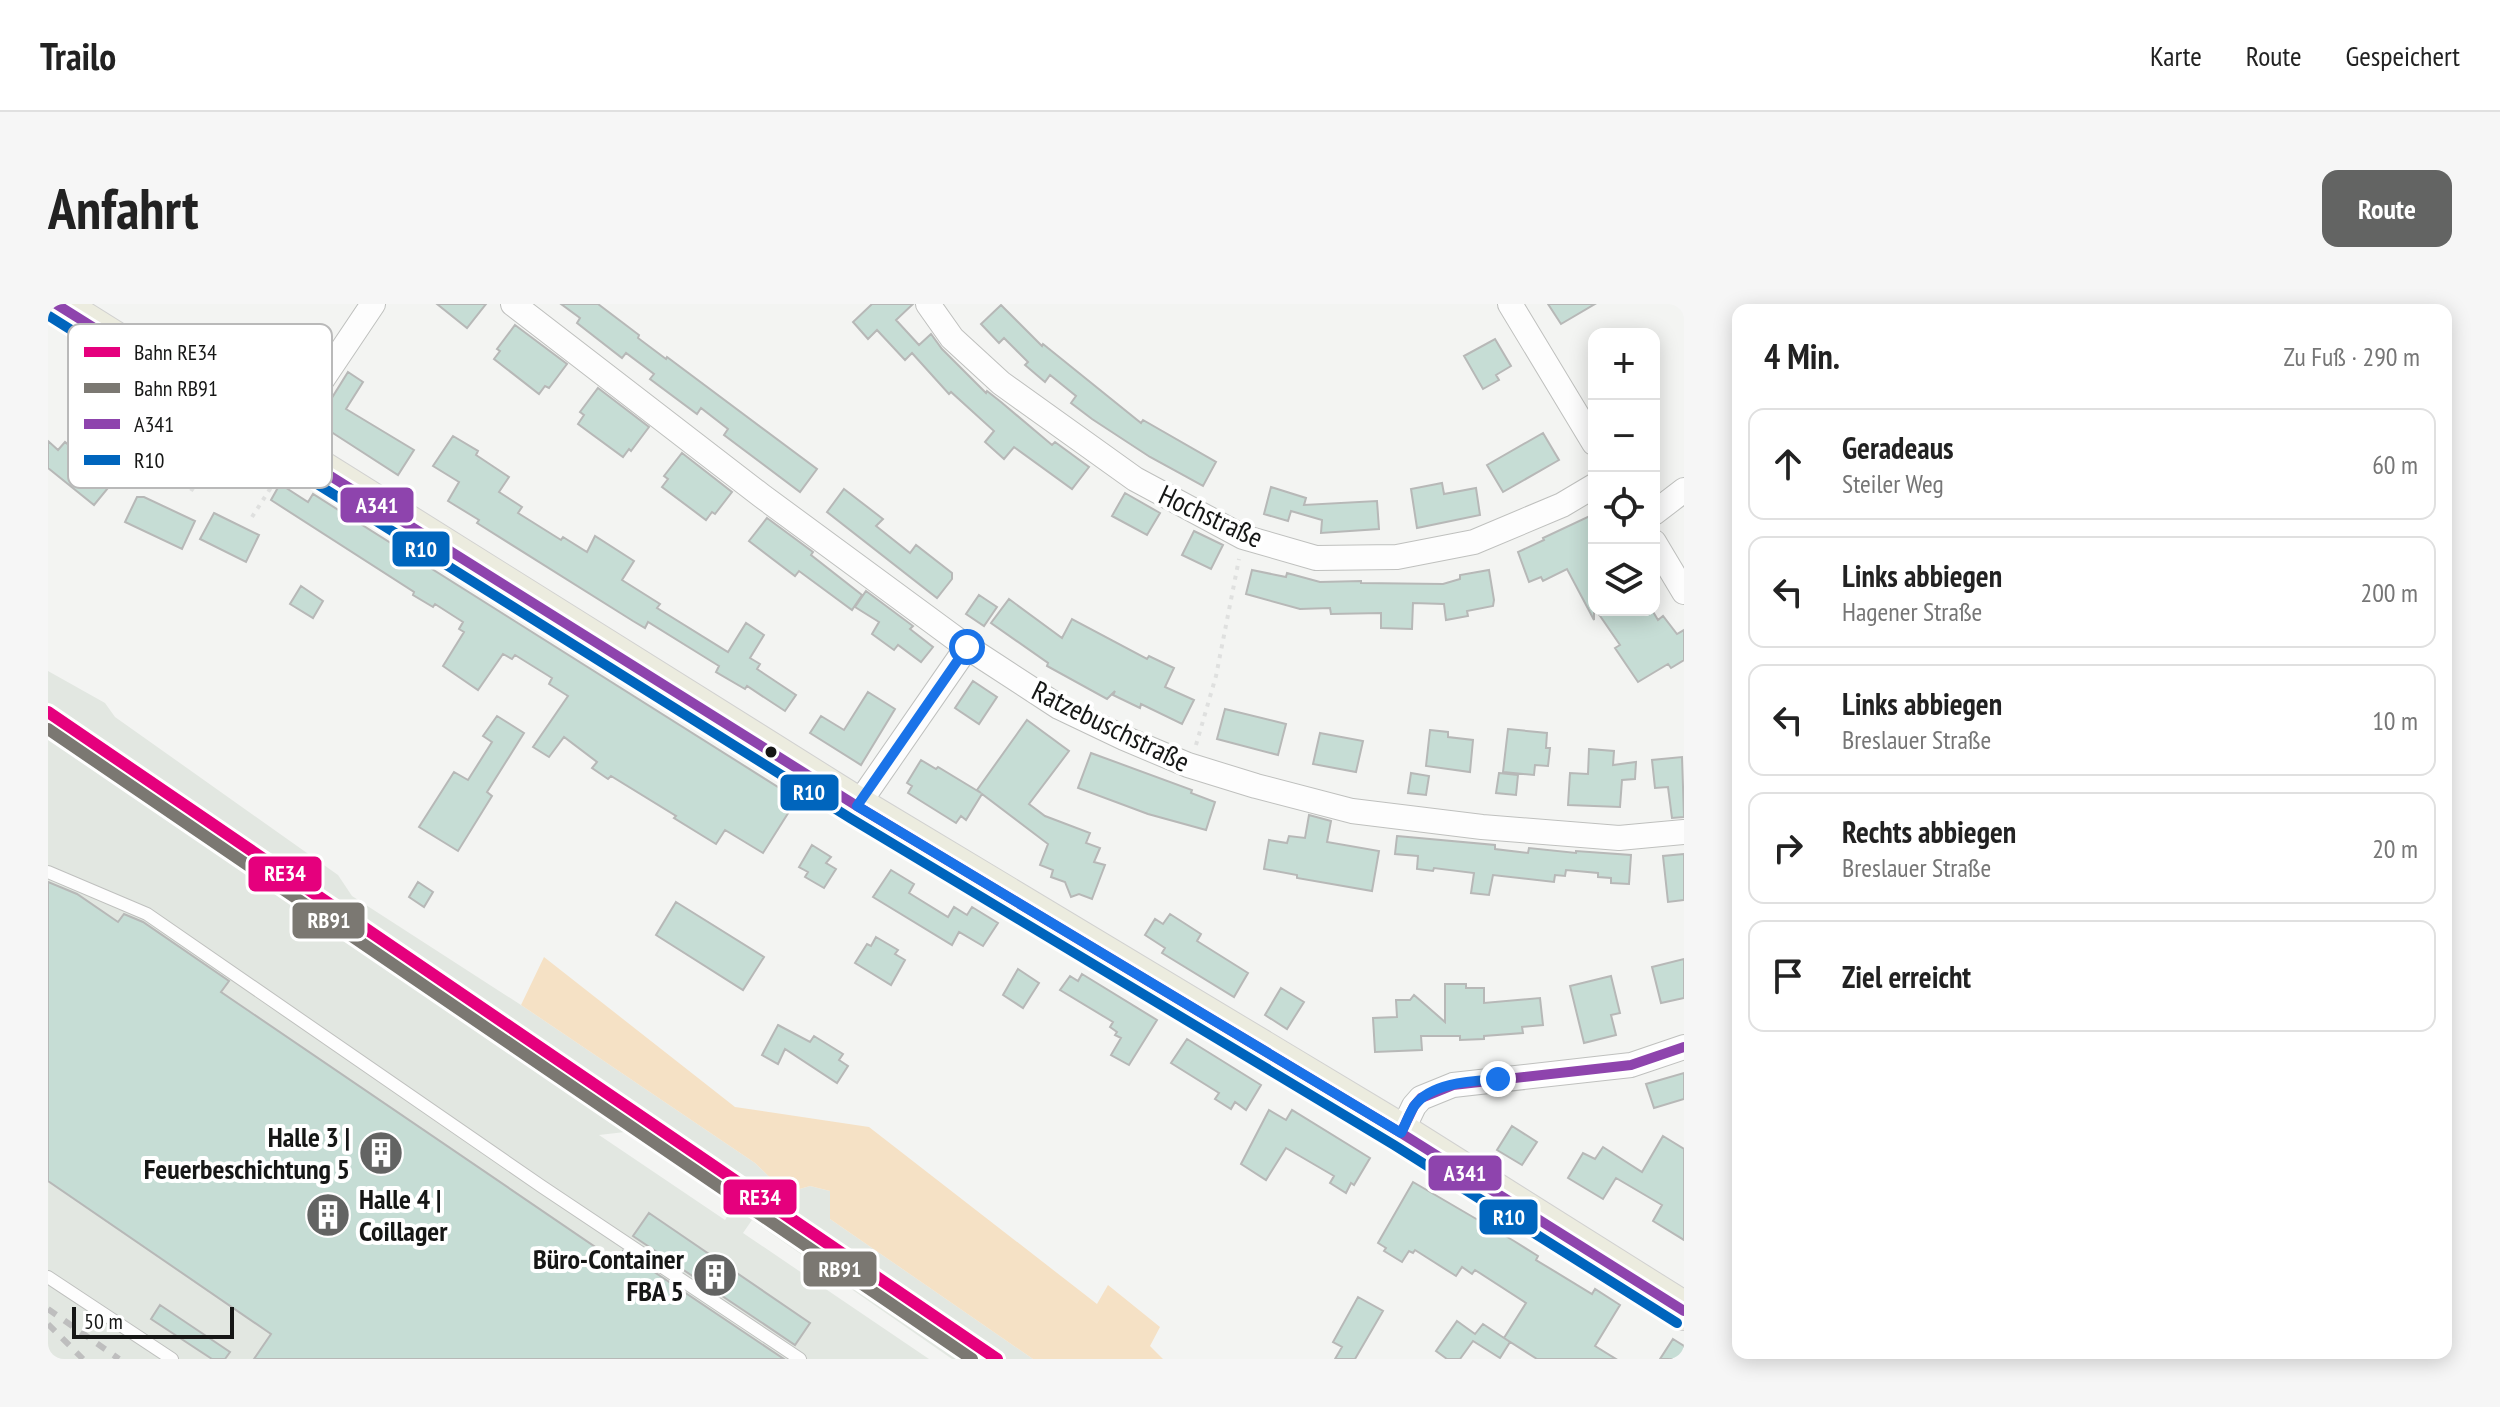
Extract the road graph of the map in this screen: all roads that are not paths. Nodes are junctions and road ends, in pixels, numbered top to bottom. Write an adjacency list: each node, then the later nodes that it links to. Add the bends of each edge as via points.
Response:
1 (373, 304): 7 (street)
2 (513, 304): 15 (street, Ratzebuschstraße)
3 (928, 304): 10 (street, Hochstraße, via 952,338 1001,383 1135,479 1243,537 1316,558 1397,557 1474,542)
4 (1510, 304): 8 (street)
5 (59, 305): 6 (main road)
6 (89, 324)
7 (332, 372)
8 (1588, 433)
9 (332, 477): 16 (main road)
10 (1588, 490)
11 (1684, 490): 12 (street)
12 (1660, 508)
13 (1655, 544): 14 (street)
14 (1684, 592)
15 (967, 647): 16 (street); 17 (street, Ratzebuschstraße, via 1059,707 1124,738 1188,765 1352,811 1619,838)
16 (857, 806): 20 (main road)
17 (1684, 832)
18 (48, 872): 24 (lane, via 147,914)
19 (1684, 1047): 20 (street, via 1631,1065 1453,1085 1421,1098)
20 (1401, 1133): 22 (main road)
21 (48, 1277): 23 (lane)
22 (1684, 1311)
23 (172, 1359)
24 (800, 1359)

